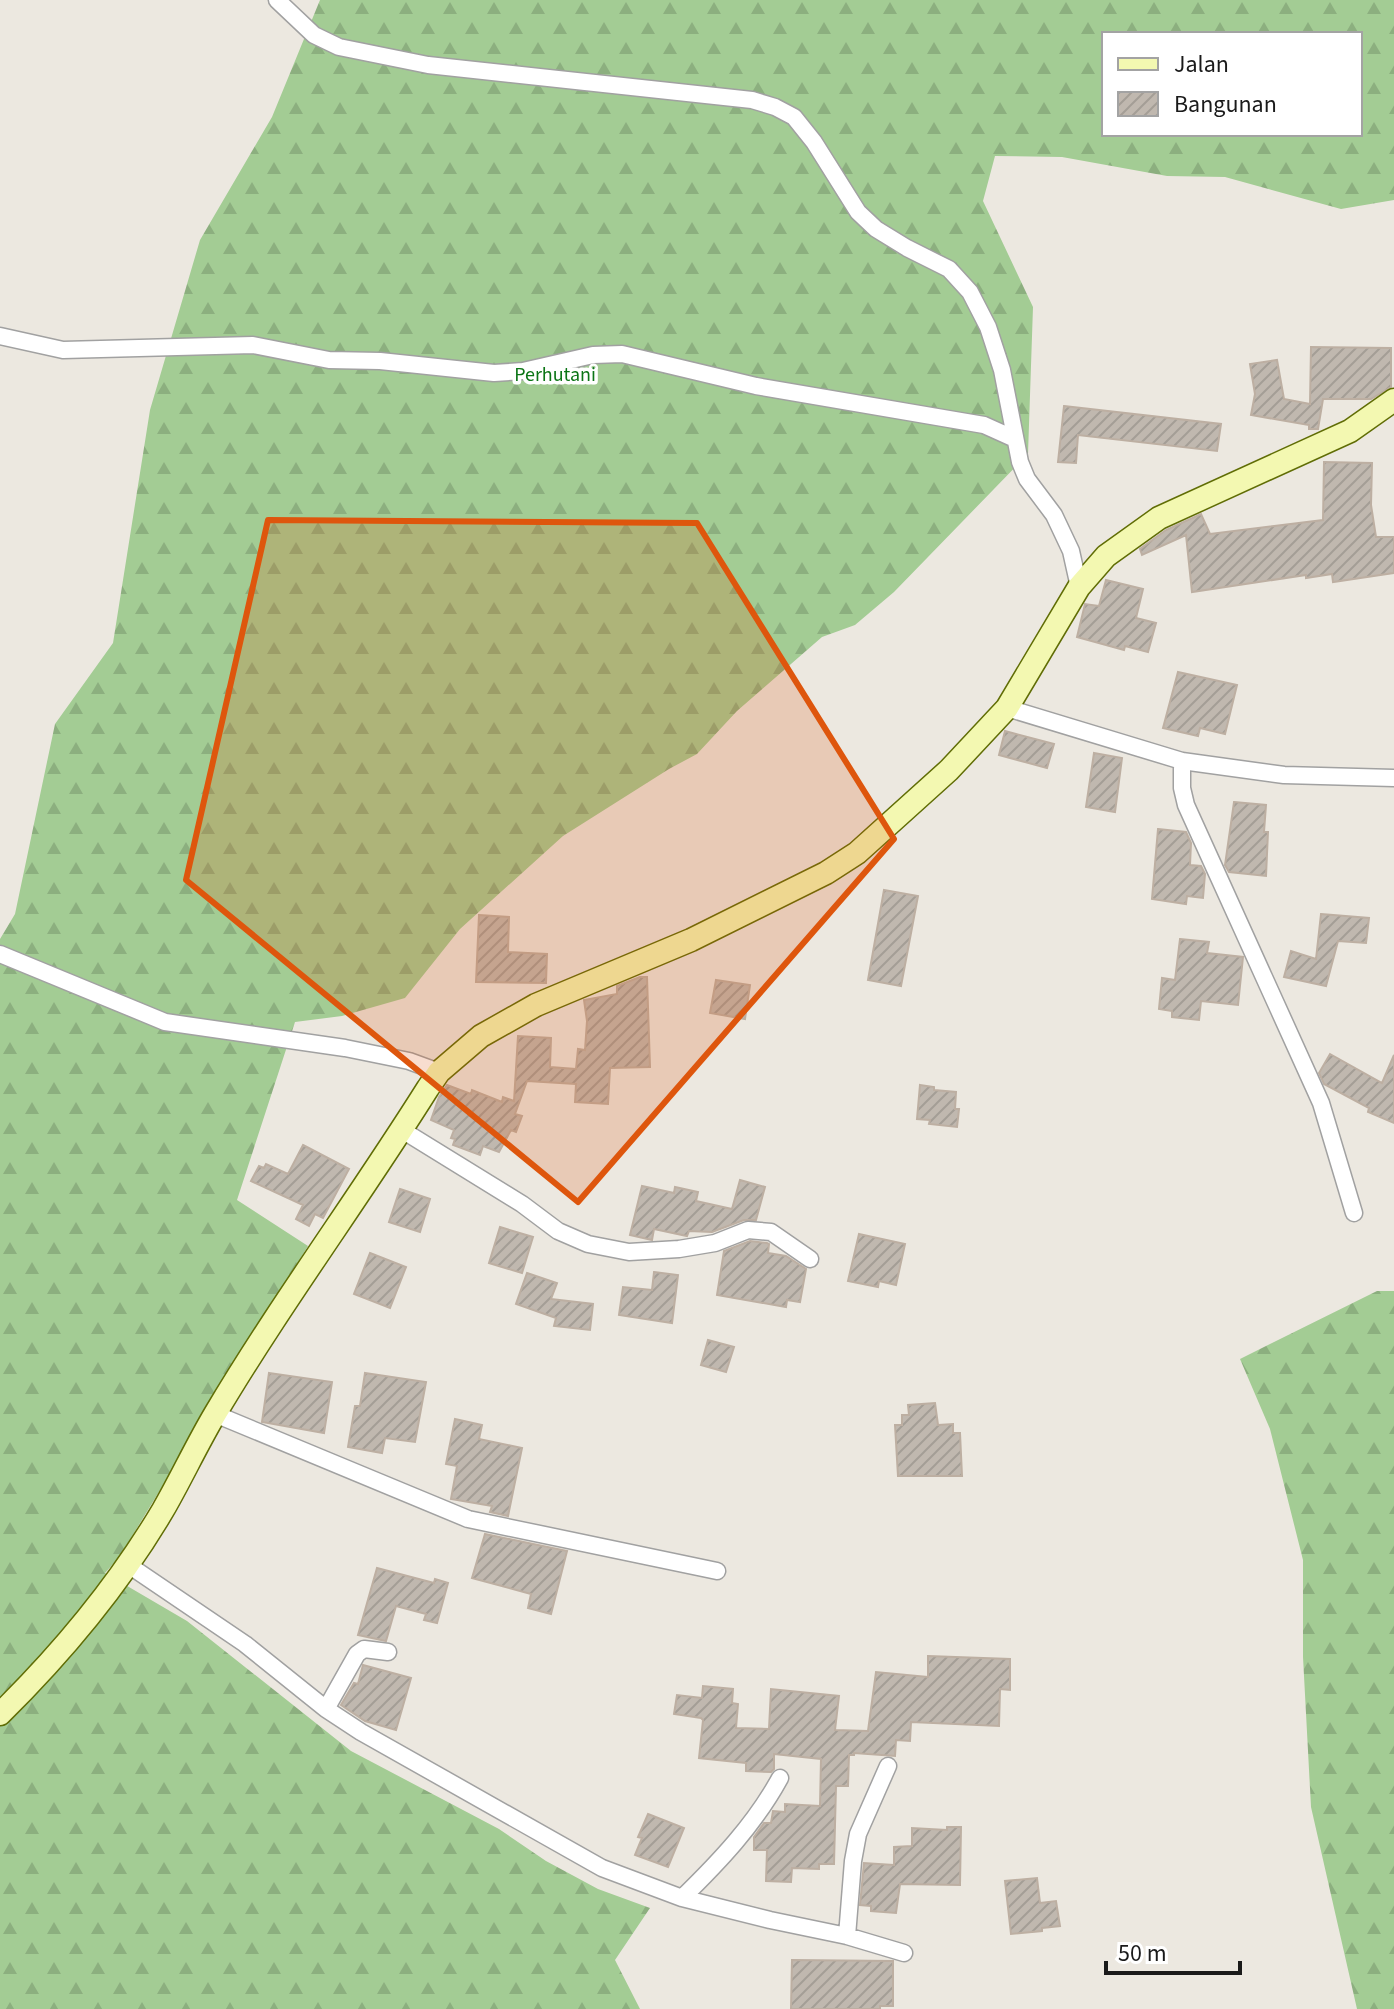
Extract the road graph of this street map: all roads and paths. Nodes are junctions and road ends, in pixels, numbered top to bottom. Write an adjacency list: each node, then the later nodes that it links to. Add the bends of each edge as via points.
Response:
1 (277, 0): 4 (street, via 314,35 339,47 428,65 752,100 794,117 858,212 886,235 954,273 970,292 1002,370)
2 (0, 336): 4 (street, via 63,350 253,345 329,360 494,373 622,354 756,386 984,425)
3 (1394, 400): 5 (street, via 1350,431 1159,518 1106,556)
4 (1015, 439): 5 (street, via 1027,479 1054,515 1071,551)
5 (1079, 587): 6 (street)
6 (1007, 708): 7 (street); 10 (street, via 880,834 826,873 691,940 536,1005 481,1036)
7 (1182, 761): 8 (street, via 1284,775); 12 (street, via 1186,805 1321,1103)
8 (1394, 778)
9 (0, 954): 10 (street, via 165,1022 345,1048)
10 (439, 1072): 11 (street)
11 (402, 1130): 13 (street, via 558,1231 588,1244 629,1252 679,1249 748,1230 771,1232); 14 (street)
12 (1354, 1213)
13 (810, 1259)
14 (215, 1414): 15 (street); 16 (street, via 468,1519)
15 (127, 1564): 18 (street, via 245,1644); 19 (street, via 54,1661)
16 (717, 1571)
17 (388, 1652): 18 (street, via 364,1649 357,1654)
18 (326, 1709): 22 (street, via 602,1868)
19 (0, 1714)
20 (888, 1766): 23 (street, via 858,1834)
21 (780, 1778): 22 (street, via 741,1834)
22 (682, 1898): 23 (street)
23 (847, 1936): 24 (street)
24 (904, 1953)

